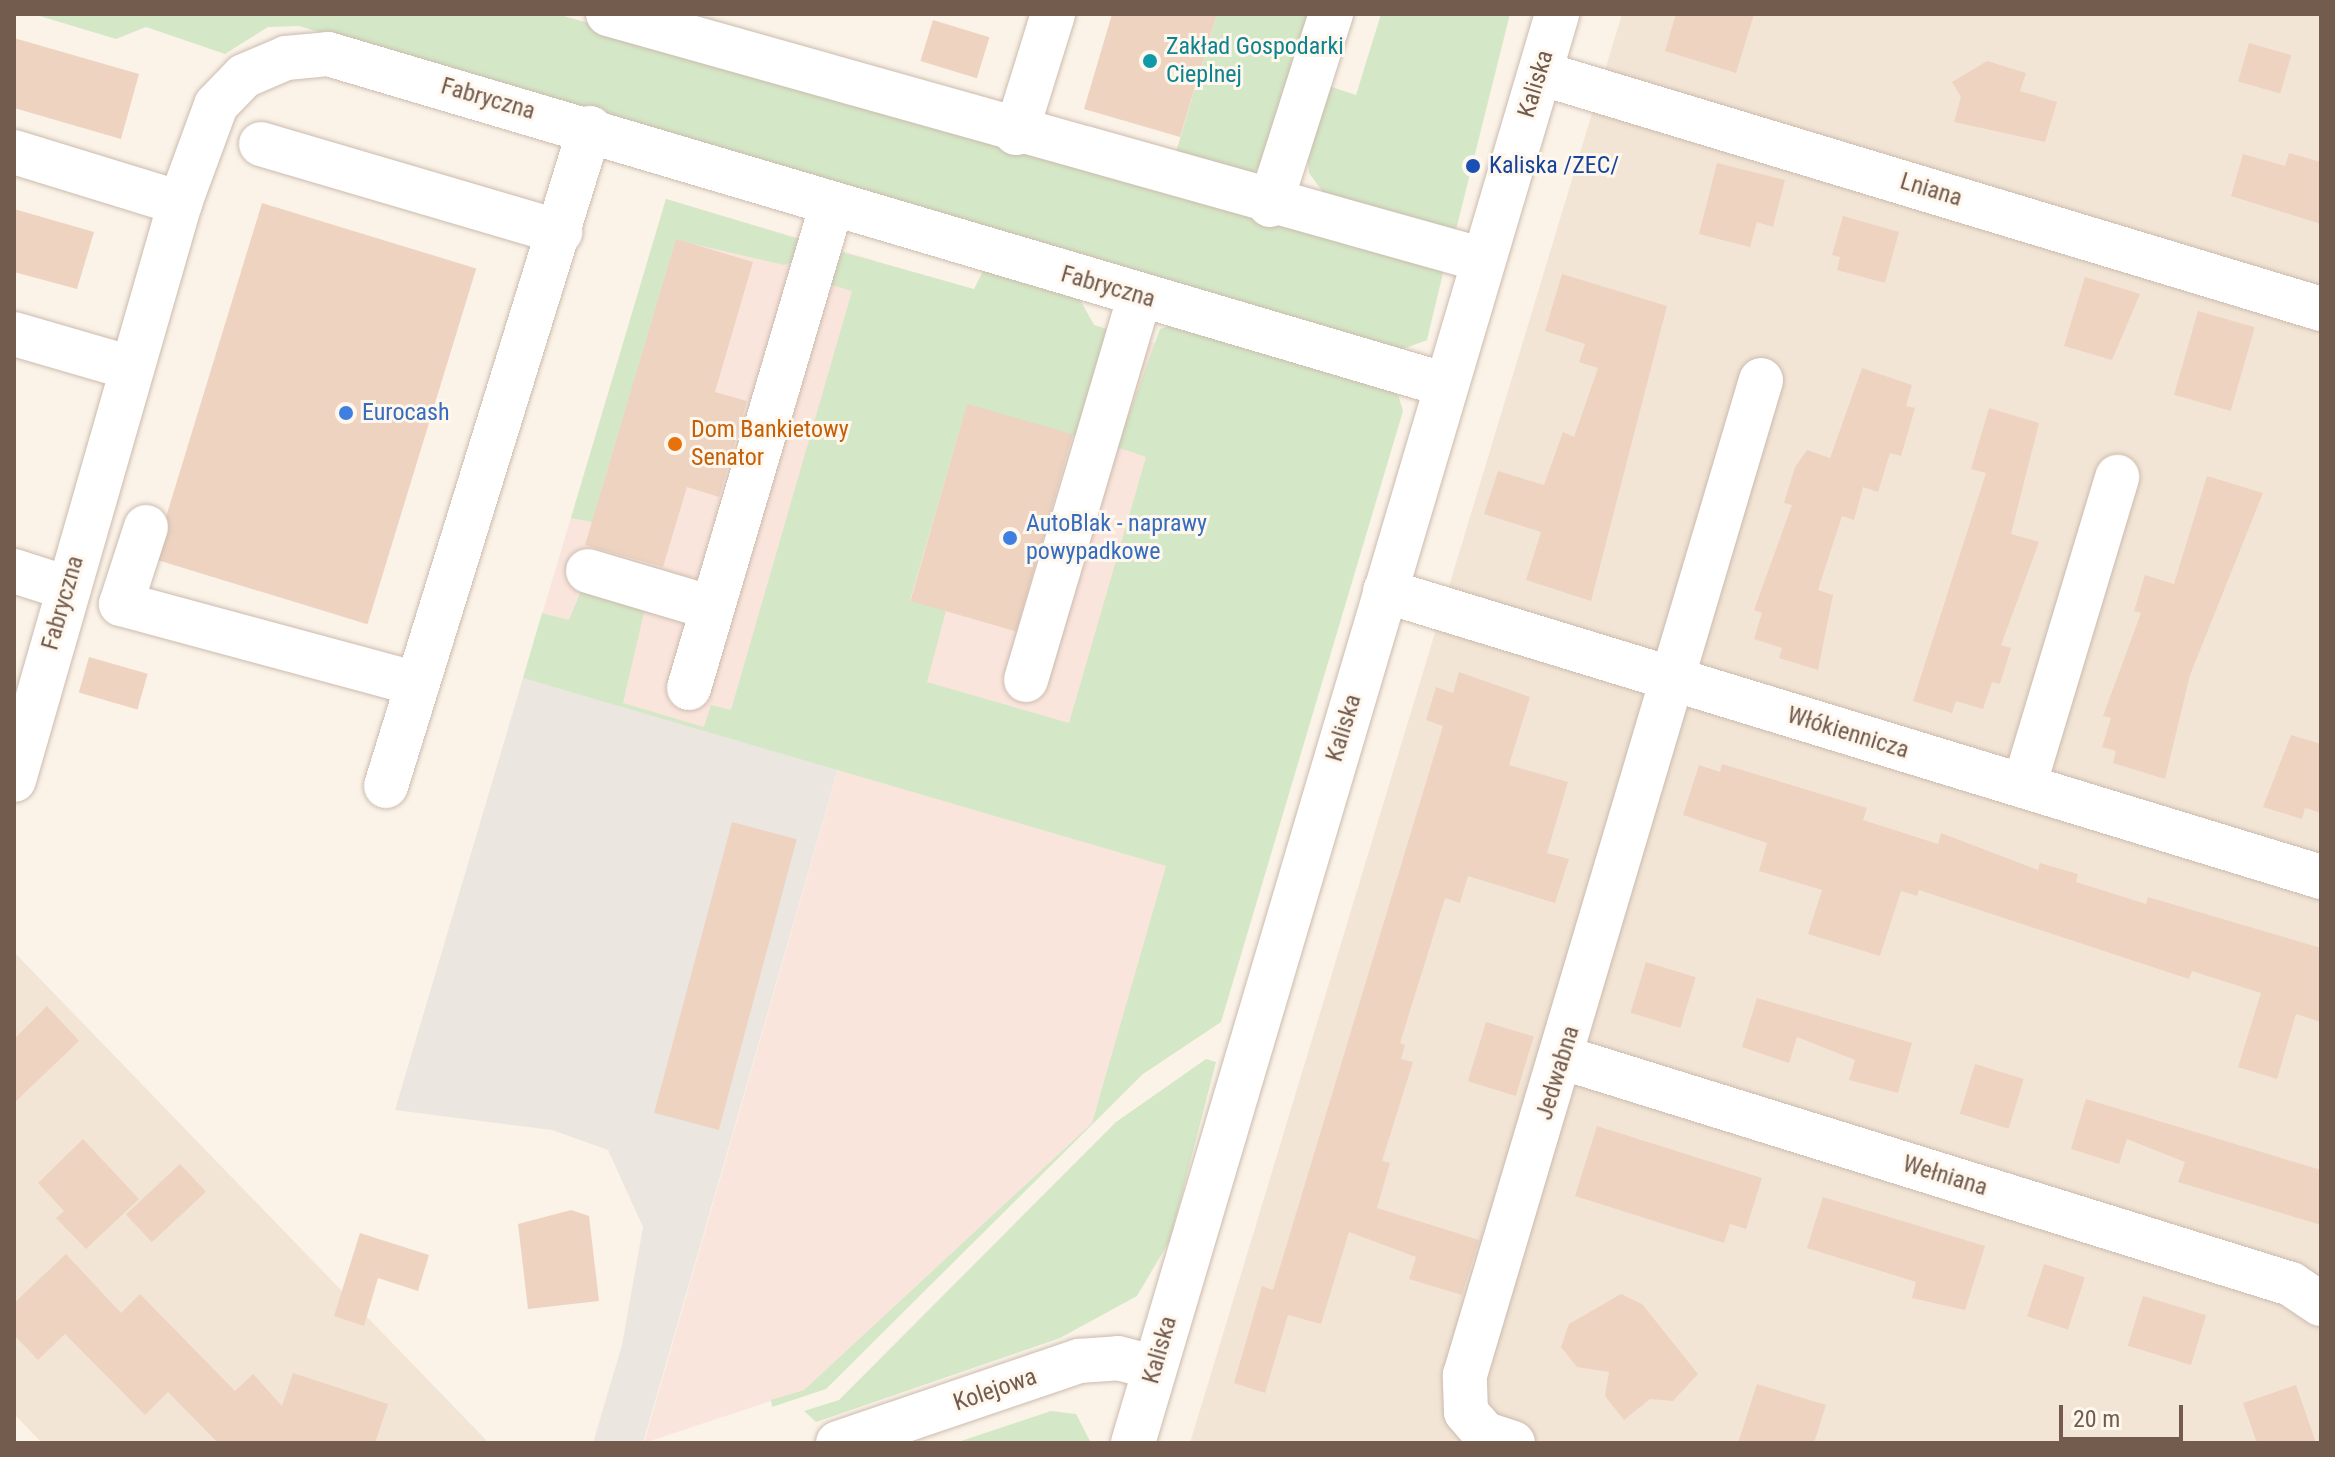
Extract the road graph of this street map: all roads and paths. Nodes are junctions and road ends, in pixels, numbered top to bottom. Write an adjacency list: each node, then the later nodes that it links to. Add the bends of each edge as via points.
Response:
1 (608, 14): 7 (street)
2 (1053, 14): 7 (street)
3 (1331, 14): 12 (street)
4 (1557, 14): 5 (street, Kaliska)
5 (1540, 73): 14 (street, Kaliska); 16 (street, Lniana)
6 (590, 128): 10 (street, Fabryczna, via 328,54 286,58 244,76 216,105); 11 (street, Fabryczna); 13 (street)
7 (1016, 133): 12 (street)
8 (261, 144): 13 (street)
9 (14, 152): 10 (street)
10 (180, 203): 18 (street, Fabryczna)
11 (832, 204): 15 (street, Fabryczna); 27 (street)
12 (1270, 205): 14 (street)
13 (560, 232): 30 (street)
14 (1483, 260): 20 (street, Kaliska)
15 (1140, 296): 20 (street, Fabryczna); 29 (street)
16 (2321, 309)
17 (14, 334): 18 (street)
18 (131, 368): 25 (street, Fabryczna)
19 (1761, 380): 28 (street)
20 (1446, 385): 26 (street, Kaliska)
21 (2117, 477): 34 (street)
22 (146, 527): 30 (street, via 121,604)
23 (14, 571): 25 (street)
24 (588, 571): 27 (street)
25 (67, 588): 32 (street, Fabryczna)
26 (1385, 591): 28 (street, Włókiennicza); 38 (street, Kaliska)
27 (712, 608): 31 (street)
28 (1672, 678): 34 (street, Włókiennicza); 36 (street, Jedwabna)
29 (1026, 680)
30 (417, 684): 33 (street)
31 (689, 688)
32 (14, 780)
33 (386, 786)
34 (2024, 786): 35 (street, Włókiennicza)
35 (2321, 877)
36 (1564, 1058): 37 (street, Wełniana, via 2291,1284); 41 (street, Jedwabna, via 1465,1375 1466,1412 1485,1434)
37 (2321, 1304)
38 (1155, 1368): 39 (street, Kolejowa, via 1118,1358 1079,1361); 40 (street, Kaliska)
39 (838, 1443)
40 (1133, 1443)
41 (1513, 1443)

